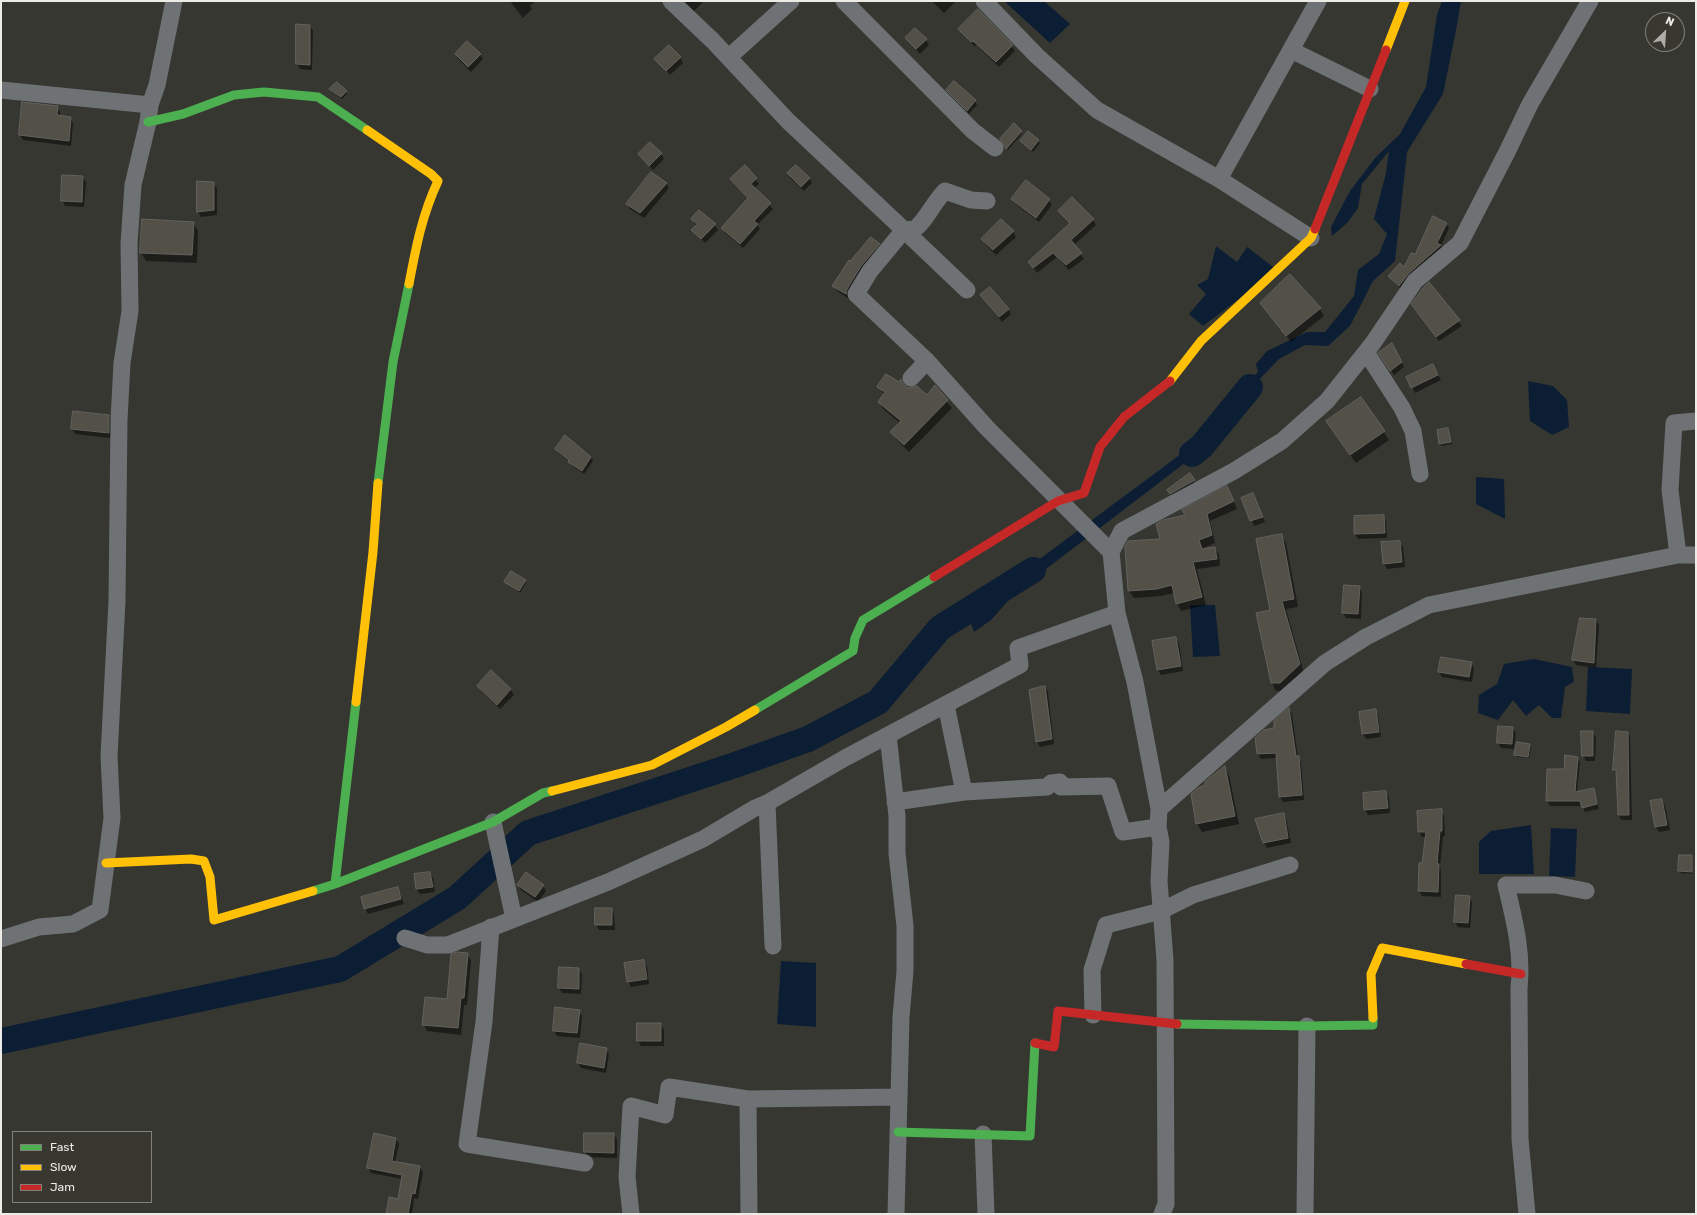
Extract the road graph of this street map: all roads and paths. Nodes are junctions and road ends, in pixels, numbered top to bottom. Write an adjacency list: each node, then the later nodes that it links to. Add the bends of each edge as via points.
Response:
1 (174, 1): 13 (street, via 157,85)
2 (671, 1): 10 (street)
3 (791, 1): 10 (street)
4 (844, 1): 15 (street, via 973,131)
5 (984, 1): 16 (street, via 1037,56 1097,110)
6 (1318, 1): 9 (street)
7 (1404, 1): 11 (street)
8 (1590, 1): 21 (street, via 1530,104 1460,243 1415,281)
9 (1291, 50): 11 (street); 16 (street)
10 (729, 57): 18 (street, via 788,120)
11 (1370, 89): 19 (street)
12 (1, 90): 13 (street)
13 (150, 105): 14 (street)
14 (148, 122): 39 (street, via 133,185 129,244 130,311 122,363 117,601 109,756 112,818); 41 (street, via 183,114 234,95 264,92 318,97 438,181 427,205 419,233 392,362)
15 (995, 148)
16 (1219, 179): 19 (street)
17 (987, 201): 18 (street, via 971,200 945,191 914,228)
18 (904, 230): 20 (street); 22 (street, via 870,271 856,294)
19 (1311, 238): 26 (street, via 1201,341 1168,384 1124,418 1100,447 1084,493)
20 (967, 290)
21 (1366, 352): 25 (street, via 1402,408 1413,431); 27 (street, via 1327,401 1282,441 1234,471 1122,531)
22 (927, 361): 23 (street); 26 (street, via 987,428)
23 (911, 378)
24 (1696, 421): 29 (street, via 1674,424 1670,490)
25 (1420, 474)
26 (1058, 500): 27 (street); 37 (street, via 863,620 855,638 853,651 726,727 652,765 543,793)
27 (1111, 552): 30 (street)
28 (1696, 555): 29 (street)
29 (1678, 556): 36 (street, via 1429,605 1366,637 1325,663)
30 (1117, 613): 31 (street, via 1018,648 1020,665); 36 (street, via 1135,682)
31 (946, 705): 32 (street); 33 (street)
32 (888, 735): 34 (street); 35 (street)
33 (964, 792): 34 (street); 38 (street, via 1047,787 1051,783 1060,782 1061,787 1108,786 1123,832)
34 (896, 802): 53 (street, via 897,853 905,933)
35 (767, 803): 44 (street, via 702,839 608,882); 48 (street)
36 (1159, 809): 38 (street)
37 (494, 822): 41 (street); 44 (street)
38 (1158, 827): 43 (street, via 1161,842)
39 (106, 863): 41 (street, via 191,859 204,861 210,877 214,920); 47 (street, via 100,910 73,924 40,927)
40 (1290, 865): 43 (street, via 1193,895)
41 (335, 884)
42 (1586, 891): 49 (street, via 1555,885 1506,884 1519,938)
43 (1161, 911): 50 (street, via 1106,925 1092,970); 51 (street, via 1165,960)
44 (514, 919): 45 (street)
45 (491, 927): 46 (street, via 448,945 428,945); 57 (street, via 484,1022 467,1144)
46 (405, 938)
47 (1, 939)
48 (773, 946)
49 (1521, 974): 52 (street, via 1382,948 1371,974 1373,1025); 64 (street, via 1520,1139)
50 (1093, 1015): 51 (street); 56 (street, via 1058,1011 1054,1047 1034,1043 1030,1136)
51 (1165, 1024): 52 (street); 62 (street, via 1166,1204)
52 (1306, 1026): 63 (street)
53 (899, 1097): 54 (street); 55 (street)
54 (748, 1099): 58 (street, via 668,1087 665,1115 631,1106 628,1177); 59 (street)
55 (898, 1132): 56 (street); 60 (street)
56 (983, 1134): 61 (street)
57 (585, 1163)
58 (631, 1214)
59 (749, 1214)
60 (896, 1214)
61 (986, 1214)
62 (1162, 1214)
63 (1305, 1214)
64 (1527, 1214)

